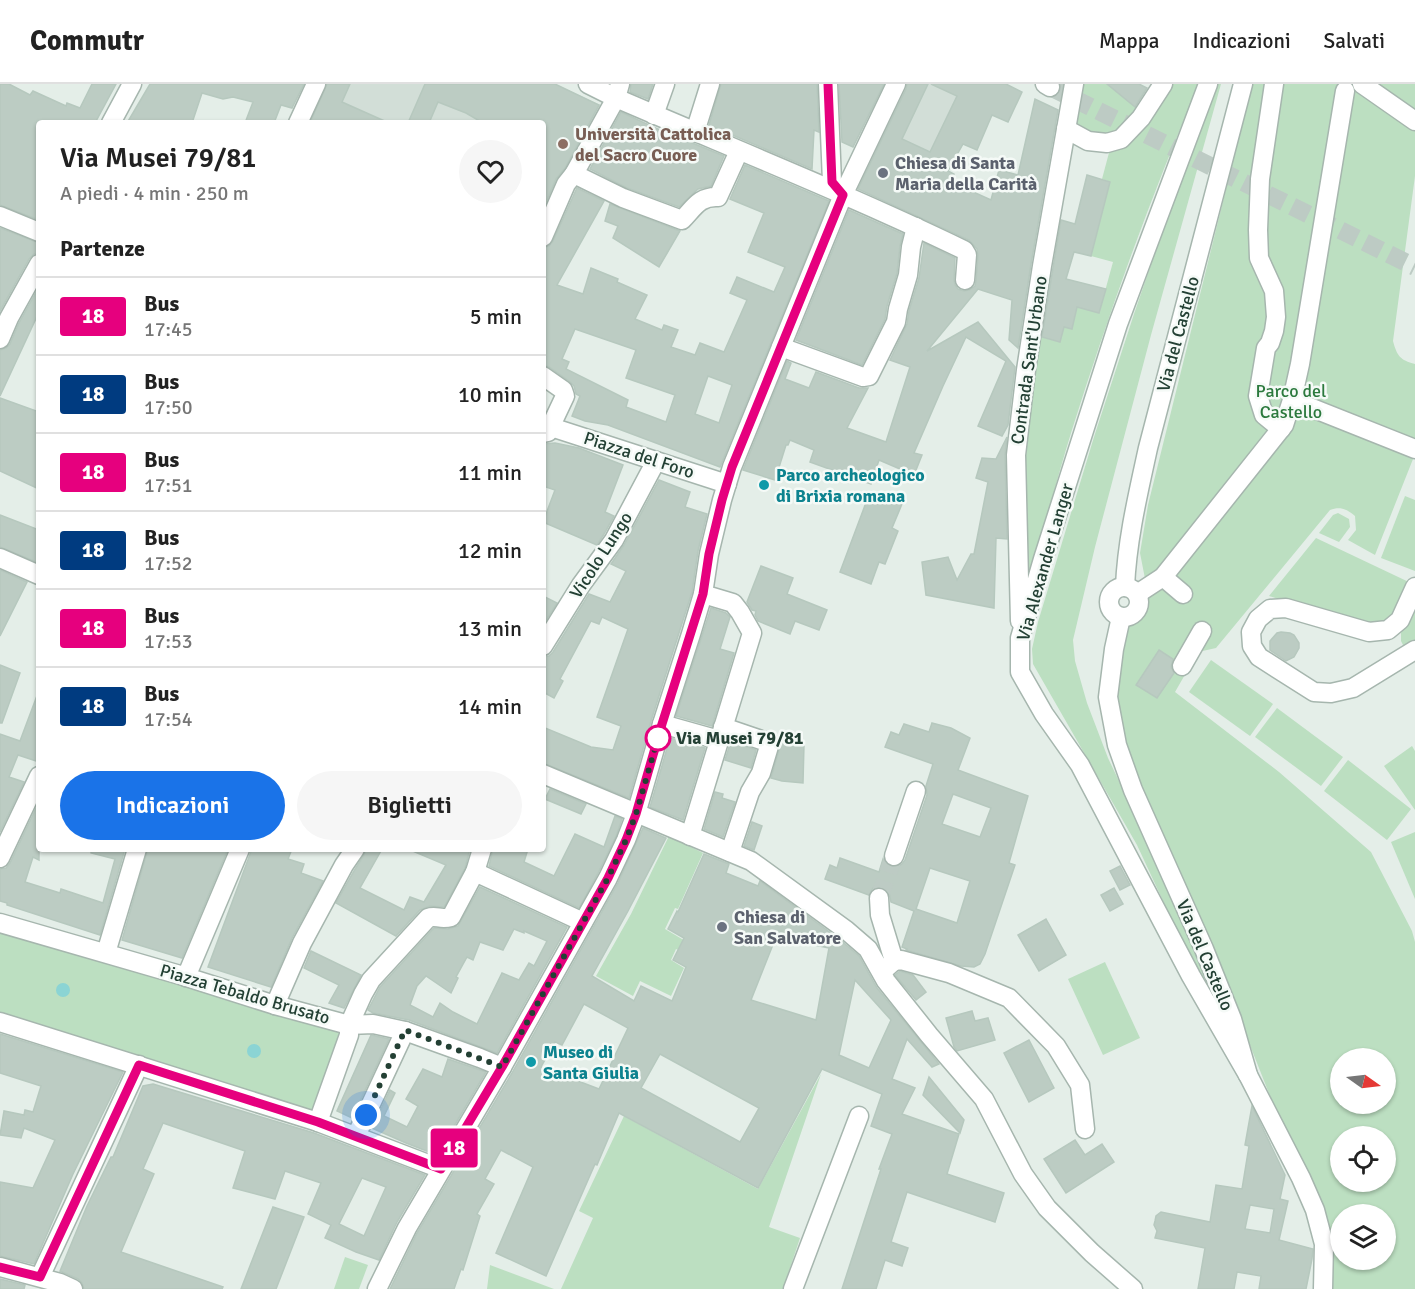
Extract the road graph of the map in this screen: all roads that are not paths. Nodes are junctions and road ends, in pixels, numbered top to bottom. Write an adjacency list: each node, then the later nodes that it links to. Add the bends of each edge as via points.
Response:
1 (132, 84): 16 (street)
2 (316, 84): 17 (street)
3 (588, 84): 14 (street)
4 (710, 84): 20 (street)
5 (828, 84): 23 (street, via 832,182)
6 (896, 84): 23 (street)
7 (1074, 84): 19 (street, Contrada Sant'Urbano)
8 (1163, 84): 19 (street, via 1141,118 1121,139 1107,143 1088,141)
9 (1208, 84): 47 (street, Via Alexander Langer, via 1118,324)
10 (1244, 84): 43 (street, Via del Castello, via 1148,448 1126,557)
11 (1274, 84): 34 (street, via 1260,179 1258,230 1259,258 1274,291 1276,317 1258,396 1264,415)
12 (664, 88): 15 (street)
13 (1353, 88): 18 (street); 33 (street)
14 (618, 91): 15 (street); 22 (street)
15 (654, 114): 20 (street)
16 (113, 120)
17 (299, 120)
18 (1415, 121)
19 (1066, 129): 47 (street, Contrada Sant'Urbano, via 1026,370 1016,455)
20 (695, 132): 21 (street)
21 (739, 150): 22 (street, via 718,197 700,200 682,220); 23 (street)
22 (573, 174): 25 (street)
23 (843, 195): 26 (street); 31 (street)
24 (0, 216): 27 (street)
25 (546, 223)
26 (916, 227): 29 (street, via 965,252); 31 (street, via 896,322 869,376)
27 (36, 231)
28 (36, 269): 30 (street)
29 (965, 280)
30 (0, 339)
31 (781, 347): 38 (street)
32 (546, 378): 35 (street, via 565,396)
33 (1292, 400): 34 (street); 36 (street)
34 (1281, 429): 41 (street)
35 (547, 430): 37 (street, Piazza del Foro)
36 (1415, 449)
37 (656, 461): 38 (street, Piazza del Foro); 48 (street, Vicolo Lungo, via 614,540)
38 (727, 484): 44 (street)
39 (0, 558): 40 (street)
40 (35, 574)
41 (1163, 577): 43 (street); 45 (street)
42 (1415, 587): 49 (street, via 1400,620 1388,630 1369,632 1286,608 1270,609 1251,632 1252,646 1259,657 1314,692 1353,688)
43 (1131, 590): 79 (street, Via del Castello, via 1139,600 1137,611 1121,616 1108,697 1117,745 1232,1019)
44 (703, 594): 51 (street); 52 (street, via 733,603 752,633)
45 (1183, 594)
46 (1202, 631): 50 (street)
47 (1020, 638): 79 (street, Via Alexander Langer, via 1020,672 1080,765)
48 (546, 641)
49 (1415, 650)
50 (1182, 666)
51 (662, 724): 52 (street); 56 (street)
52 (722, 731): 58 (street); 63 (street, via 770,743)
53 (546, 775): 56 (street)
54 (36, 781): 57 (street)
55 (916, 791): 64 (street)
56 (636, 814): 58 (street); 69 (street, via 608,878)
57 (6, 832): 65 (street)
58 (690, 836): 63 (street)
59 (136, 852): 70 (street)
60 (239, 852): 72 (street)
61 (353, 852): 73 (street, via 302,943)
62 (481, 852): 66 (street)
63 (730, 852): 71 (street, via 751,861 846,930)
64 (894, 856)
65 (0, 858)
66 (475, 872): 69 (street); 75 (street, via 451,917 428,918 371,980)
67 (879, 907): 71 (street)
68 (0, 922): 70 (street, Piazza Tebaldo Brusato)
69 (583, 922): 78 (street)
70 (106, 953): 72 (street, Piazza Tebaldo Brusato)
71 (887, 967): 82 (street, via 901,960 949,973 1009,998 1056,1046 1080,1085); 90 (street, via 929,1035 984,1099 1023,1174 1047,1208)
72 (186, 977): 73 (street, Piazza Tebaldo Brusato)
73 (275, 1005): 75 (street, Piazza Tebaldo Brusato)
74 (0, 1022): 77 (street)
75 (349, 1024): 76 (street); 81 (street, Piazza Tebaldo Brusato, via 349,1035)
76 (405, 1030): 78 (street); 83 (street)
77 (139, 1065): 81 (street); 86 (street)
78 (502, 1067): 84 (street)
79 (1248, 1075): 91 (street, Via del Castello, via 1315,1210 1323,1244)
80 (859, 1116): 89 (street)
81 (318, 1122): 83 (street)
82 (1085, 1130)
83 (356, 1136): 84 (street)
84 (441, 1169): 88 (street)
85 (0, 1267): 86 (street)
86 (40, 1277): 87 (street)
87 (73, 1289)
88 (377, 1289)
89 (793, 1289)
90 (1132, 1289)
91 (1323, 1289)

